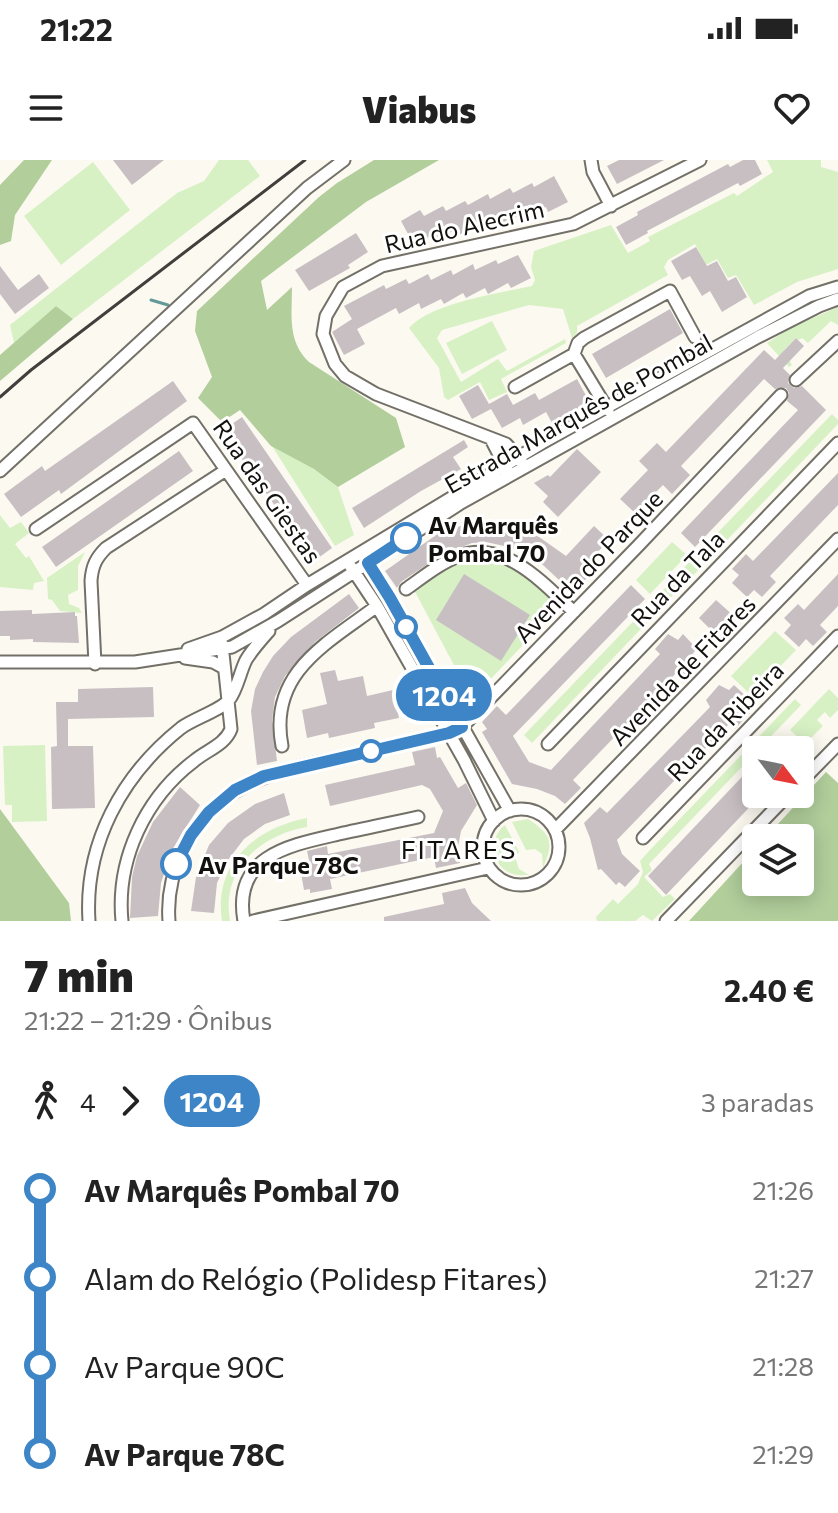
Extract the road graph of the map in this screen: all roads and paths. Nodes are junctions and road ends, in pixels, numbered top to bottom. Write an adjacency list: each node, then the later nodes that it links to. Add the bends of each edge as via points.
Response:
1 (344, 160): 19 (street, via 307,188)
2 (591, 160): 4 (street)
3 (700, 160): 4 (street, Rua do Alecrim)
4 (611, 206): 14 (street, Rua do Alecrim, via 573,224 382,266 343,287 333,301 323,334 345,376 376,394)
5 (838, 287): 13 (street, Estrada Marquês de Pombal, via 809,296)
6 (838, 299): 13 (street, Estrada Marquês de Pombal)
7 (695, 337): 9 (street, via 670,291 584,338)
8 (838, 341): 10 (street)
9 (574, 354): 11 (street); 13 (street)
10 (796, 380)
11 (515, 387)
12 (781, 395): 28 (street, Avenida do Parque)
13 (609, 412): 16 (street, Estrada Marquês de Pombal)
14 (491, 439): 16 (street, Rua do Alecrim, via 506,444); 18 (street)
15 (838, 443): 40 (street, Rua da Tala)
16 (522, 462): 18 (street, Estrada Marquês de Pombal)
17 (226, 470): 20 (street, Rua das Giestas, via 193,423); 25 (street, Rua das Giestas); 34 (street, via 97,557 91,581)
18 (507, 470): 22 (street, Estrada Marquês de Pombal); 23 (street, Estrada Marquês de Pombal)
19 (0, 471)
20 (36, 529)
21 (838, 539): 48 (street, Avenida de Fitares)
22 (360, 552): 23 (street); 24 (street, Estrada Marquês de Pombal)
23 (368, 563): 24 (street, Estrada Marquês de Pombal); 38 (street)
24 (351, 566): 25 (street, Estrada Marquês de Pombal); 27 (street); 29 (street, Estrada Marquês de Pombal)
25 (307, 585): 31 (street, Estrada Marquês de Pombal)
26 (406, 589): 28 (street, via 461,555 494,554 537,577)
27 (377, 606): 39 (street); 42 (street, via 299,668 280,706)
28 (574, 612): 38 (street, Avenida do Parque)
29 (278, 621): 31 (street, Estrada Marquês de Pombal); 36 (street)
30 (838, 636): 49 (street, Rua da Ribeira)
31 (225, 644): 32 (street, Estrada Marquês de Pombal); 35 (street); 36 (street, via 239,657)
32 (169, 656): 34 (street, Estrada Marquês de Pombal); 35 (street, Estrada Marquês de Pombal)
33 (0, 662): 34 (street, Estrada Marquês de Pombal)
34 (95, 664)
35 (224, 668): 37 (street)
36 (241, 673): 37 (street)
37 (228, 701): 51 (street, via 191,720 156,748 121,792 97,849); 52 (street, via 227,739 170,782 137,831 126,865)
38 (462, 727): 39 (street, Avenida do Parque); 45 (street)
39 (449, 733): 47 (street); 53 (street, Avenida do Parque, via 283,770 235,790 209,812 176,864)
40 (548, 744)
41 (838, 744): 43 (street)
42 (282, 746)
43 (814, 769)
44 (775, 808): 56 (street)
45 (510, 811): 47 (street); 48 (street, via 541,815)
46 (418, 817): 54 (street, via 289,845 270,855 246,887)
47 (494, 821): 50 (street, via 483,848)
48 (555, 830): 50 (street, via 559,853 539,881 517,886)
49 (643, 838)
50 (488, 868): 55 (street)
51 (89, 921)
52 (122, 921)
53 (169, 921)
54 (244, 921)
55 (253, 921)
56 (666, 921)

